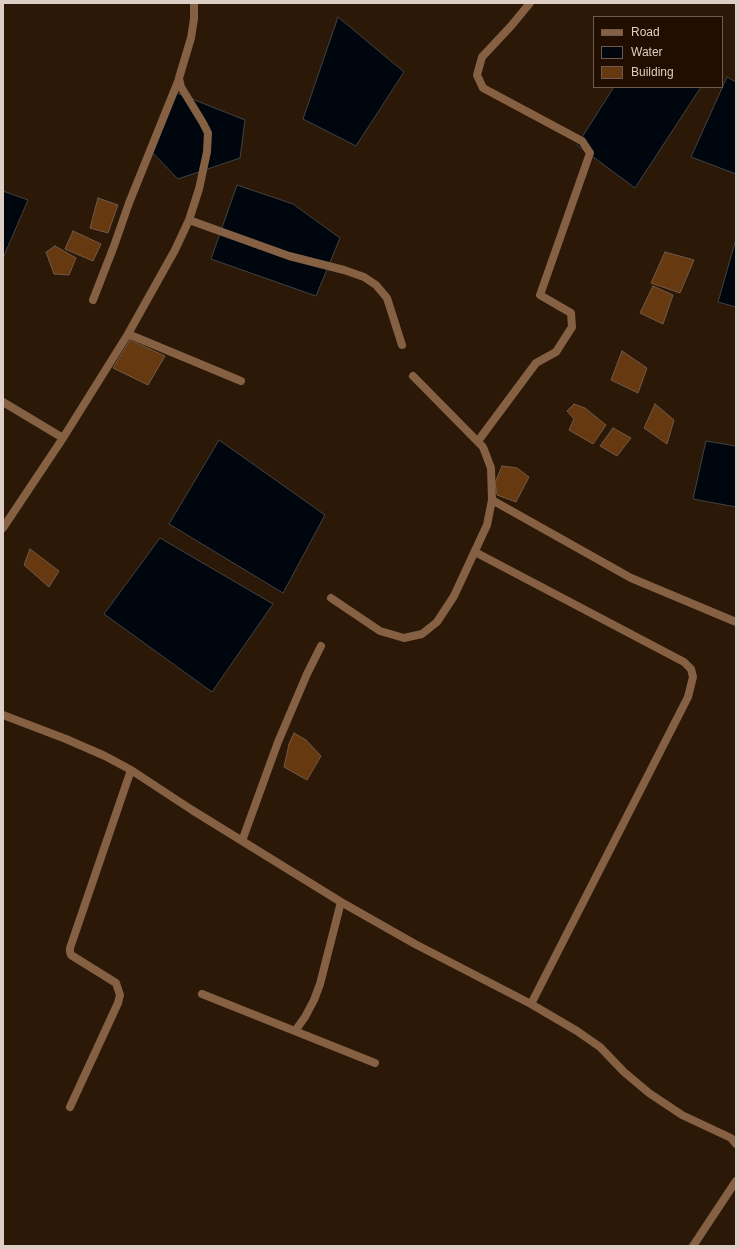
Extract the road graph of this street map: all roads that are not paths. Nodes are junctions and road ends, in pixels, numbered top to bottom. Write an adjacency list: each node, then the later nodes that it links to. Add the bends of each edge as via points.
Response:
1 (194, 3): 3 (street, via 191,38)
2 (530, 3): 12 (street, via 482,57 477,75 483,88 582,141 590,153 540,295 571,313 572,327 556,352 536,363)
3 (179, 78): 4 (street, via 181,87 208,134 208,152); 5 (street)
4 (189, 220): 6 (street); 7 (street, via 289,256 364,277 376,285 387,298)
5 (93, 300)
6 (128, 334): 9 (street); 11 (street)
7 (402, 345)
8 (413, 376): 12 (street)
9 (241, 382)
10 (3, 402): 11 (street)
11 (64, 438): 14 (street)
12 (478, 442): 13 (street, via 483,447 491,468)
13 (492, 500): 15 (street, via 487,525); 17 (street, via 631,578)
14 (3, 528)
15 (475, 552): 16 (street, via 442,616 422,634 404,638 380,631); 24 (street, via 684,662 691,669 693,677 688,697)
16 (331, 598)
17 (736, 622)
18 (320, 646): 21 (street, via 278,742)
19 (3, 715): 20 (street, via 66,739)
20 (131, 770): 21 (street); 27 (street, via 70,952 116,983 120,995)
21 (242, 841): 22 (street)
22 (341, 902): 24 (street, via 415,944); 25 (street, via 320,984 314,1000)
23 (202, 994): 25 (street)
24 (531, 1004): 28 (street, via 600,1047 624,1072 682,1115 731,1138)
25 (295, 1031): 26 (street)
26 (375, 1063)
27 (70, 1107)
28 (736, 1144)
29 (736, 1181): 30 (street)
30 (693, 1246)

